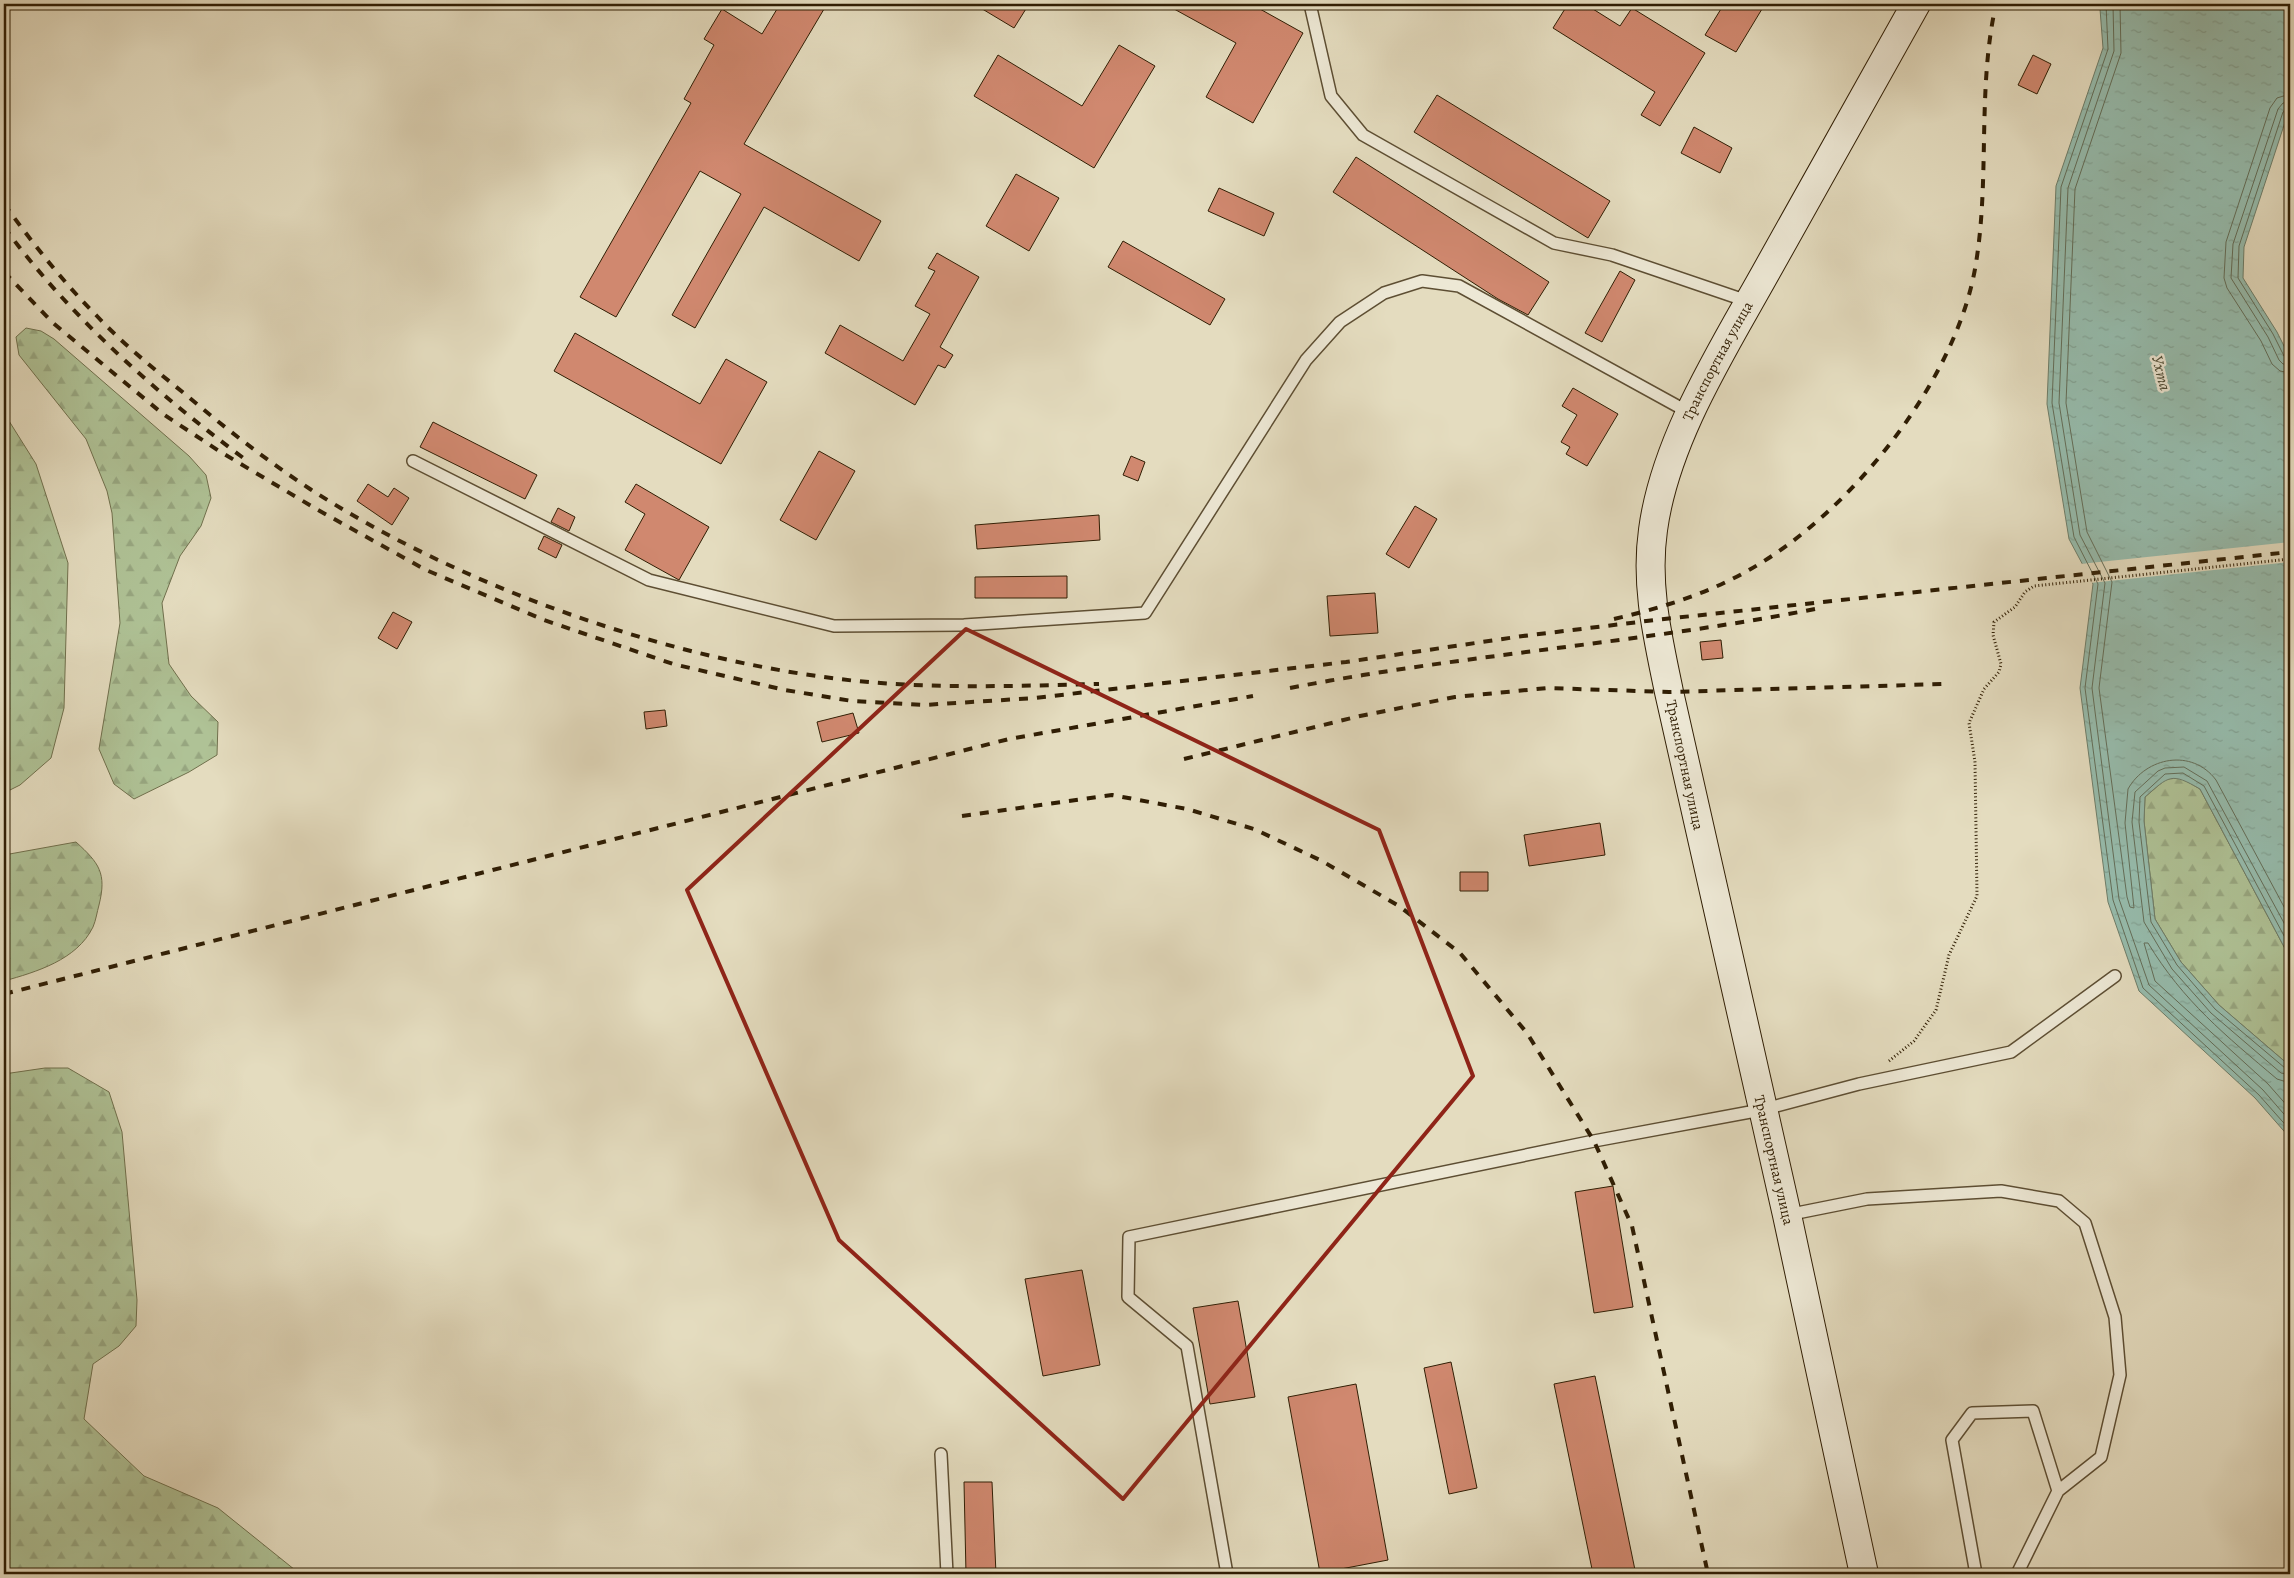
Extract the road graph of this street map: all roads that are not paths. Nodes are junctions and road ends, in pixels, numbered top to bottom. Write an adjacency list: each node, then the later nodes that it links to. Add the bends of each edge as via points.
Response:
1 (1310, 4): 3 (lane, via 1331,96 1363,135 1554,243 1612,255)
2 (1916, 4): 3 (street, Транспортная улица)
3 (1750, 302): 4 (street, Транспортная улица)
4 (1690, 413): 5 (lane, via 1459,286 1422,282 1384,293 1340,322 1306,360 1145,613 964,625 834,626 648,580); 7 (street, Транспортная улица, via 1674,449 1657,508 1650,587 1669,692)
5 (413, 461)
6 (2115, 976): 7 (lane, via 2012,1052 1859,1084)
7 (1761, 1110): 8 (street, Транспортная улица); 12 (lane, via 1594,1141 1129,1237 1128,1297 1187,1346)
8 (1787, 1215): 10 (lane, via 1867,1199 2001,1192 2059,1201 2085,1222 2114,1317 2120,1375 2101,1457); 13 (street, Транспортная улица)
9 (941, 1454): 11 (lane)
10 (2058, 1491): 14 (lane, via 2033,1411 1972,1413 1952,1440); 15 (lane)
11 (947, 1574)
12 (1227, 1574)
13 (1864, 1574)
14 (1976, 1574)
15 (2016, 1574)

